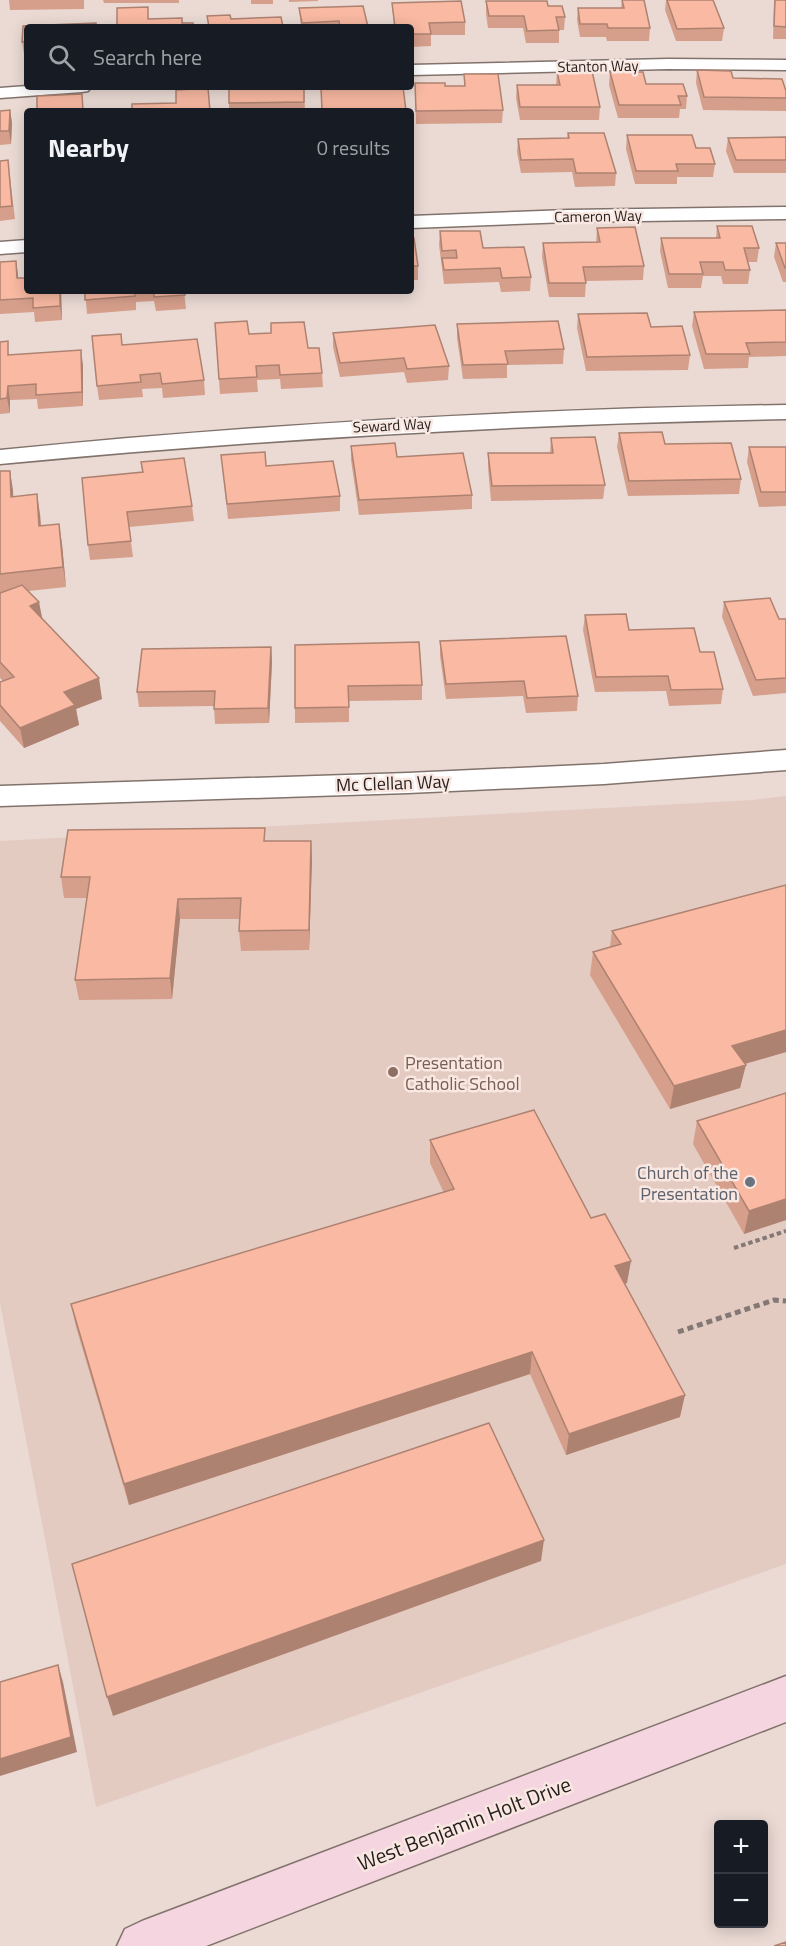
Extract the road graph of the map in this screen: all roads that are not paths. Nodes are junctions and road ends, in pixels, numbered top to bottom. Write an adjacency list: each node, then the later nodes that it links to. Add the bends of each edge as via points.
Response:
1 (786, 65): 2 (street, Stanton Way)
2 (414, 70)
3 (41, 90): 4 (street)
4 (0, 93)
5 (786, 213): 6 (street, Cameron Way)
6 (414, 222)
7 (24, 246): 8 (street)
8 (0, 248)
9 (786, 412): 10 (street, Seward Way, via 636,414 312,429)
10 (0, 457)
11 (786, 760): 12 (street, Mc Clellan Way, via 408,783)
12 (0, 796)
13 (786, 1699): 14 (main road, West Benjamin Holt Drive)
14 (142, 1946)

